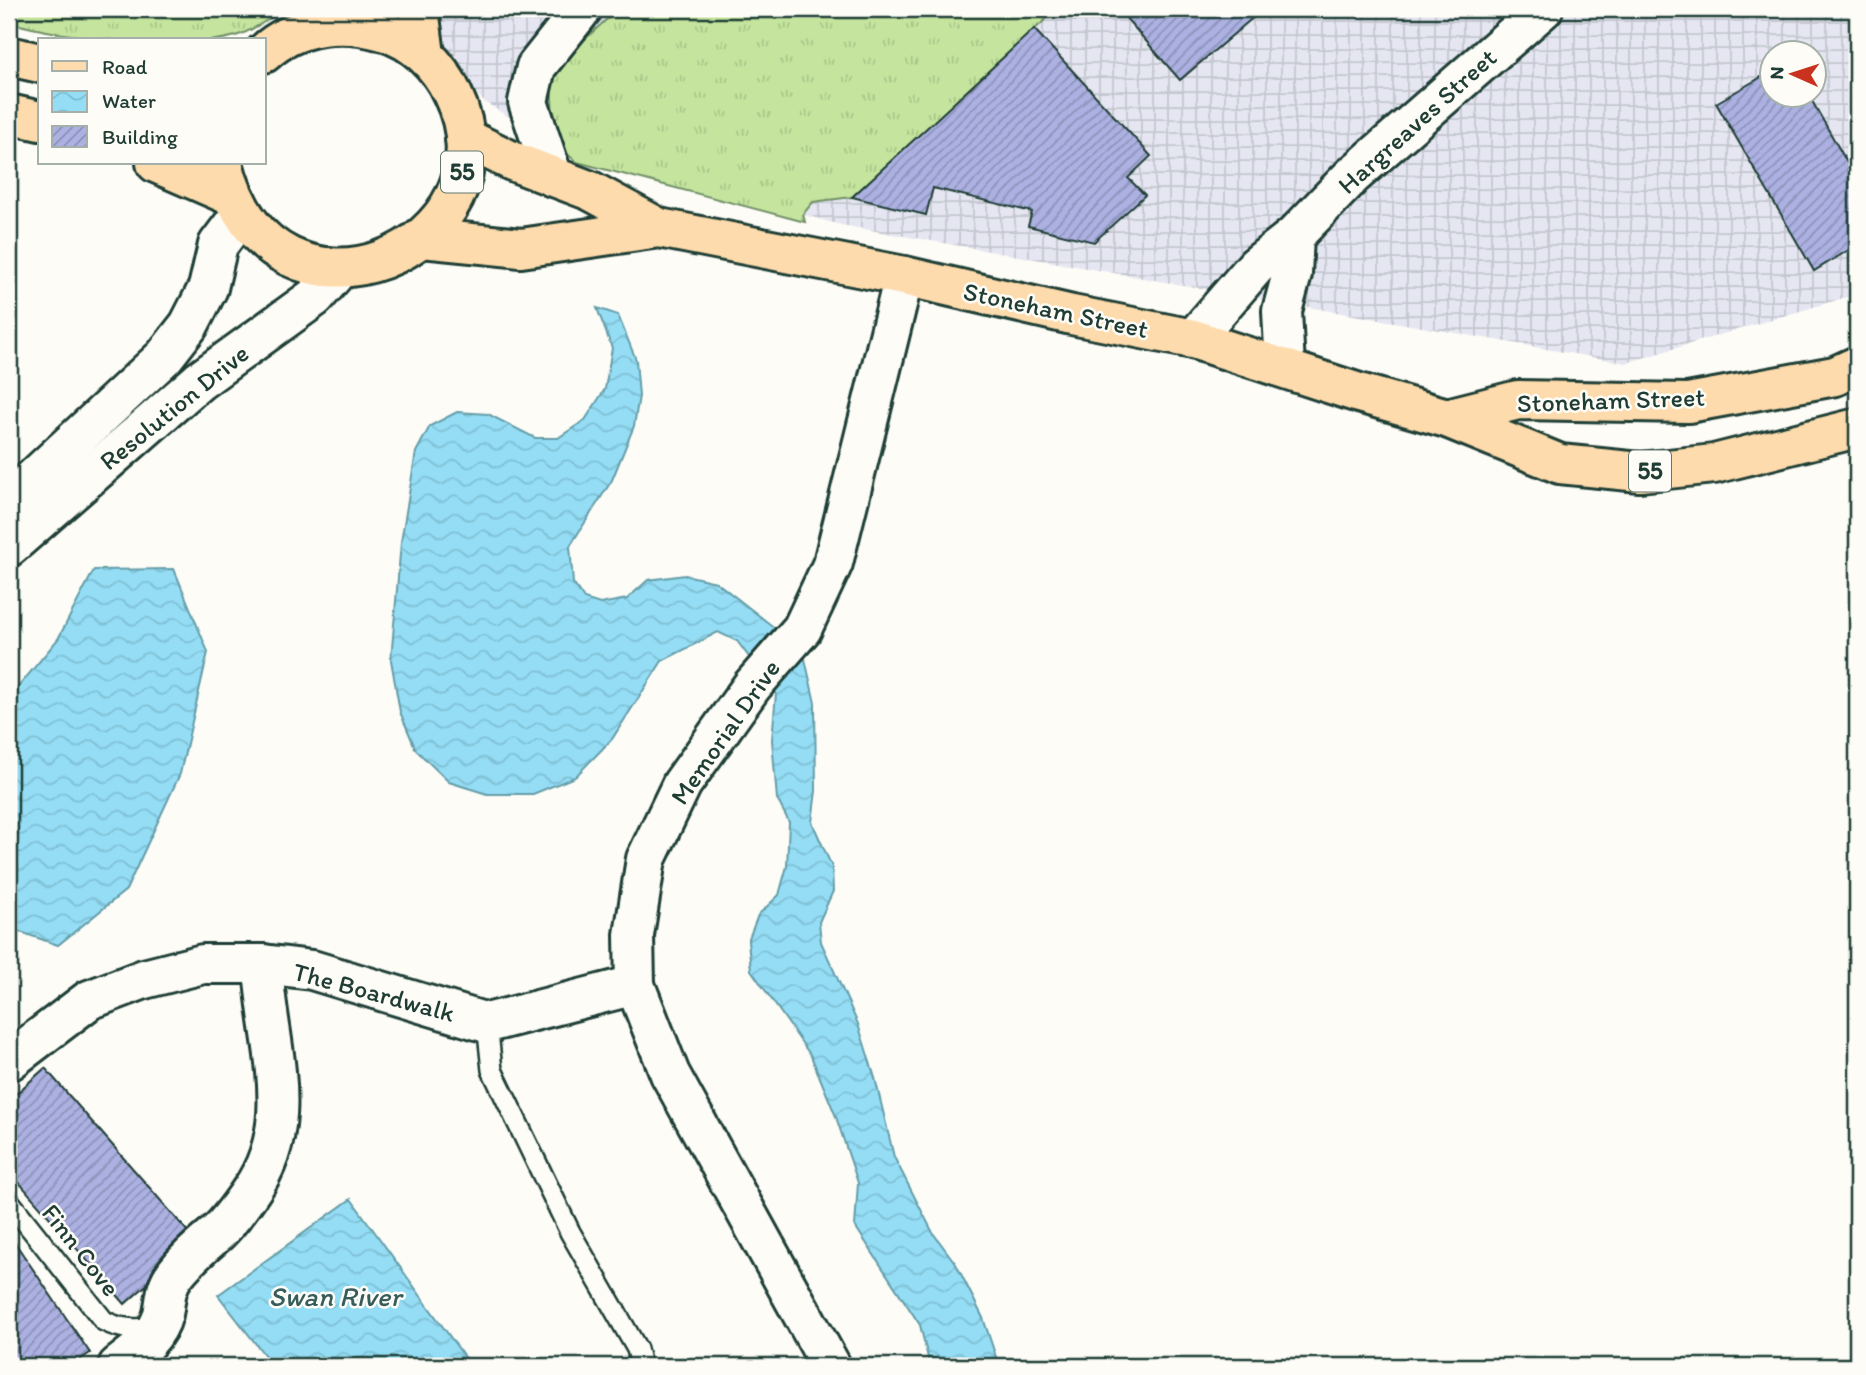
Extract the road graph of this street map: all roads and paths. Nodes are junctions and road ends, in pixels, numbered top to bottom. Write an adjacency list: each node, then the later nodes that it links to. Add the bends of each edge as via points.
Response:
1 (419, 9): 6 (main road)
2 (582, 9): 13 (street, via 536,67 528,102)
3 (1543, 9): 16 (street, Hargreaves Street, via 1352,176)
4 (305, 20): 5 (main road, 55); 6 (main road, 55, via 363,25 397,35)
5 (266, 51)
6 (425, 55): 11 (main road, 55, via 445,79 459,107)
7 (9, 56): 8 (main road)
8 (38, 63)
9 (9, 114): 10 (main road)
10 (38, 121)
11 (465, 138): 13 (main road, Stoneham Street / 55); 17 (main road, 55, via 457,187 447,210)
12 (159, 164): 14 (main road, 55)
13 (553, 177): 15 (main road, Stoneham Street / 55, via 592,191)
14 (232, 191): 18 (main road, 55, via 260,235 284,253 311,264); 25 (street, Resolution Drive, via 208,288 189,325 164,357)
15 (659, 228): 17 (main road, Stoneham Street / 55, via 521,248); 19 (main road, Stoneham Street / 55)
16 (1294, 236): 20 (street, Hargreaves Street, via 1256,265); 22 (street, via 1292,274 1282,311)
17 (422, 238): 18 (main road, 55, via 379,262)
18 (340, 268): 26 (street, Resolution Drive, via 315,297 200,381)
19 (904, 276): 20 (main road, Stoneham Street / 55); 28 (street, Memorial Drive, via 833,563 802,629 752,686 682,784 646,859 634,935)
20 (1193, 339): 22 (main road, Stoneham Street / 55)
21 (1857, 366): 23 (main road, Stoneham Street, via 1835,376 1688,403 1518,400)
22 (1285, 368): 23 (main road, Stoneham Street / 55)
23 (1447, 418): 24 (main road, Stoneham Street / 55, via 1560,464 1640,472 1714,464)
24 (1857, 428)
25 (9, 501)
26 (9, 547)
27 (263, 964): 29 (street, The Boardwalk, via 312,970); 30 (street, The Boardwalk, via 203,964 89,1000); 32 (street, via 279,1088 277,1129 268,1165 218,1232 191,1252 172,1279)
28 (635, 985): 29 (street, The Boardwalk); 35 (street, Memorial Drive, via 670,1074)
29 (487, 1023): 34 (lane, via 492,1070 570,1232 637,1349)
30 (9, 1062)
31 (9, 1201): 32 (lane, Finn Cove, via 104,1321 139,1330)
32 (158, 1326): 33 (street, via 147,1343)
33 (118, 1366)
34 (641, 1366)
35 (831, 1366)

